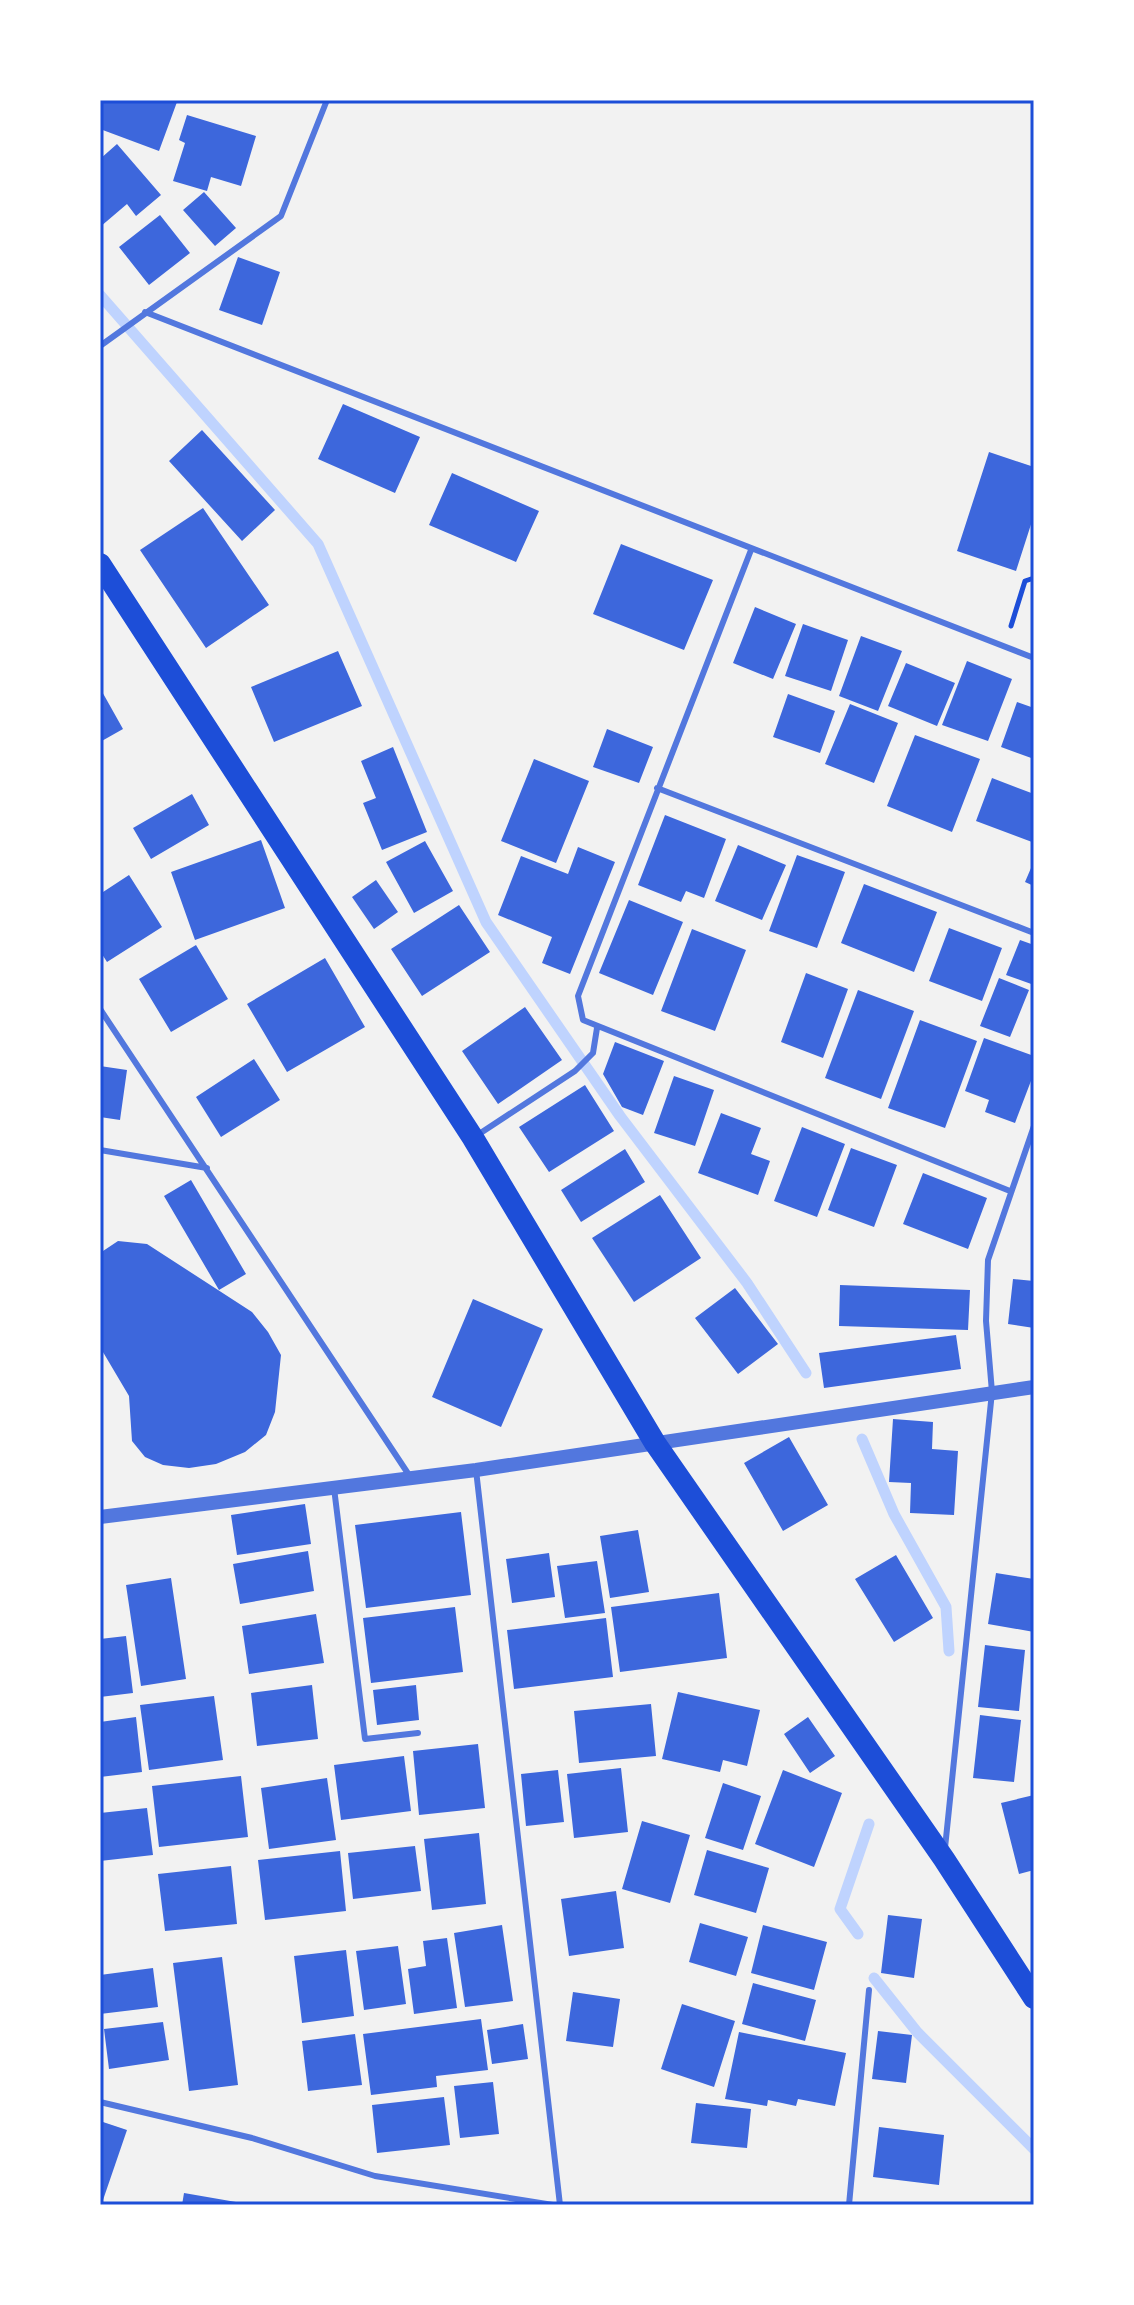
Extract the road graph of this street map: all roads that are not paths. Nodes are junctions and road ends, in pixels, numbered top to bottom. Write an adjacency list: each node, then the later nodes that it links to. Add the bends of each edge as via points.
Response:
1 (327, 100): 2 (lane, via 281,216)
2 (145, 312): 3 (lane); 4 (lane)
3 (100, 346)
4 (751, 550): 6 (lane); 7 (lane)
5 (100, 564): 12 (highway)
6 (1034, 658)
7 (657, 788): 8 (lane); 10 (lane, via 578,996 583,1020)
8 (1034, 933)
9 (100, 1009): 14 (lane)
10 (597, 1028): 12 (lane, via 593,1053 575,1071); 15 (lane)
11 (1034, 1126): 15 (lane)
12 (473, 1138): 18 (highway)
13 (100, 1150): 14 (lane)
14 (208, 1168): 20 (lane)
15 (1010, 1191): 17 (lane, via 988,1260)
16 (1034, 1387): 17 (street)
17 (992, 1392): 18 (street); 24 (lane)
18 (655, 1443): 19 (street); 24 (highway)
19 (476, 1470): 20 (street); 29 (lane)
20 (411, 1478): 21 (street)
21 (334, 1488): 22 (street); 23 (lane, via 365,1739)
22 (100, 1517)
23 (418, 1733)
24 (944, 1859): 26 (highway)
25 (869, 1990): 30 (lane)
26 (1034, 1998)
27 (100, 2102): 28 (lane, via 252,2138 375,2176)
28 (553, 2205)
29 (560, 2205)
30 (849, 2205)

